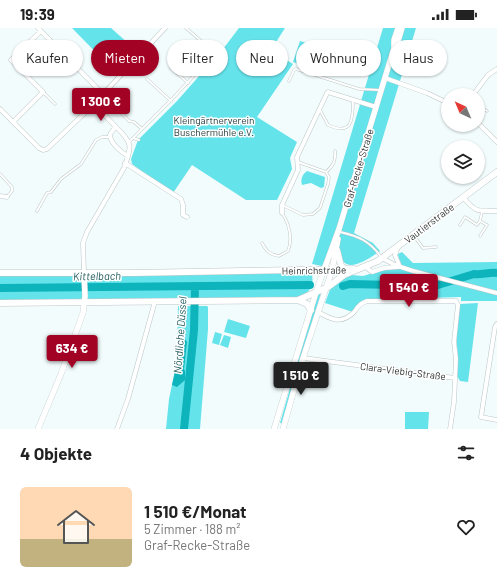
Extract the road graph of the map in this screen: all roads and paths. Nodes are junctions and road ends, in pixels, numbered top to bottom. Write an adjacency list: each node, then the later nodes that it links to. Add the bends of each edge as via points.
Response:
1 (164, 28): 20 (street)
2 (186, 28): 6 (lane)
3 (398, 28): 7 (street, Graf-Recke-Straße)
4 (402, 28): 8 (street, Graf-Recke-Straße)
5 (41, 29): 19 (street, via 11,60); 20 (street)
6 (200, 40)
7 (394, 40)
8 (398, 40)
9 (389, 65): 13 (street, Graf-Recke-Straße)
10 (497, 70): 17 (street, via 488,75)
11 (181, 76): 16 (lane)
12 (194, 76): 16 (lane)
13 (385, 78): 18 (street, Graf-Recke-Straße); 22 (street)
14 (147, 79): 23 (lane)
15 (289, 80): 18 (lane, via 296,69 359,89)
16 (188, 83): 23 (lane)
17 (478, 88)
18 (381, 90): 27 (street, Graf-Recke-Straße)
19 (43, 92): 24 (lane); 30 (street)
20 (103, 92): 26 (lane)
21 (353, 100): 27 (street); 29 (street, via 328,92); 29 (lane, via 353,117 346,128 328,125)
22 (441, 100)
23 (171, 101): 32 (lane)
24 (55, 104)
25 (113, 104): 32 (lane)
26 (93, 105): 30 (street, via 43,150); 31 (street)
27 (376, 107): 56 (street, Graf-Recke-Straße)
28 (0, 108): 30 (street)
29 (319, 109): 40 (street)
30 (13, 122)
31 (116, 127): 34 (street); 35 (street)
32 (142, 130): 35 (lane)
33 (485, 130): 37 (street)
34 (110, 137): 39 (street, via 123,154); 49 (lane, via 96,140 81,164 47,193)
35 (130, 140): 36 (lane); 39 (street)
36 (139, 140)
37 (497, 142)
38 (335, 151): 42 (lane, via 334,163)
39 (128, 156): 41 (street)
40 (297, 162): 42 (lane); 48 (street, via 298,170)
41 (125, 163): 53 (street, via 181,199 183,215); 71 (street, via 87,232 83,243)
42 (326, 172): 48 (lane, via 328,184 320,208 313,214 303,215)
43 (497, 172): 47 (main road, Vautierstraße)
44 (0, 174): 46 (lane, via 12,187)
45 (0, 196): 46 (street)
46 (7, 197)
47 (463, 198): 51 (street, via 472,208); 57 (main road, Vautierstraße)
48 (282, 204): 52 (street)
49 (37, 211)
50 (497, 211): 51 (street)
51 (482, 212): 54 (lane)
52 (282, 213): 59 (lane, via 290,235 288,251 279,256 271,255)
53 (187, 218)
54 (480, 221): 55 (lane, via 477,224 464,217); 58 (lane, via 487,225)
55 (460, 224)
56 (339, 230): 62 (street, Graf-Recke-Straße); 63 (lane, via 370,244); 67 (street, Graf-Recke-Straße)
57 (413, 235): 60 (main road, Vautierstraße); 61 (lane, via 422,248)
58 (480, 236)
59 (262, 243)
60 (398, 246): 63 (main road, Vautierstraße); 65 (street, via 396,255)
61 (436, 247)
62 (337, 250): 68 (street, Graf-Recke-Straße); 69 (main road, via 341,266)
63 (382, 258): 64 (main road, Vautierstraße); 65 (street)
64 (366, 267): 65 (street, via 372,272); 66 (main road, Vautierstraße)
65 (400, 267): 74 (street)
66 (358, 269): 69 (main road, Heinrichstraße); 72 (main road, Heinrichstraße, via 344,275)
67 (324, 270): 68 (main road, Heinrichstraße); 71 (main road, Heinrichstraße); 73 (street, Graf-Recke-Straße)
68 (332, 270): 69 (main road, Heinrichstraße); 72 (street, Graf-Recke-Straße)
69 (346, 270)
70 (0, 273): 71 (main road, Heinrichstraße)
71 (84, 273): 77 (street)
72 (328, 287): 73 (main road, Heinrichstraße); 80 (street, Graf-Recke-Straße)
73 (316, 293): 75 (main road, Heinrichstraße); 79 (street, Graf-Recke-Straße)
74 (497, 293)
75 (298, 300): 76 (main road, Heinrichstraße); 79 (main road, via 308,304)
76 (155, 301): 77 (main road, Heinrichstraße); 87 (street, via 128,399)
77 (85, 302): 78 (main road, Heinrichstraße); 86 (street, via 66,362)
78 (0, 303)
79 (311, 310): 85 (street, Graf-Recke-Straße)
80 (318, 312): 82 (street, Graf-Recke-Straße); 83 (street, via 338,320 350,316 360,304 367,301 455,300)
81 (497, 324): 84 (street, via 481,417)
82 (303, 358): 83 (street, Clara-Viebig-Straße); 88 (street, Graf-Recke-Straße)
83 (455, 378): 89 (street)
84 (497, 420)
85 (275, 428): 88 (street, Graf-Recke-Straße)
86 (38, 429)
87 (117, 429)
88 (285, 429)
89 (450, 429)

